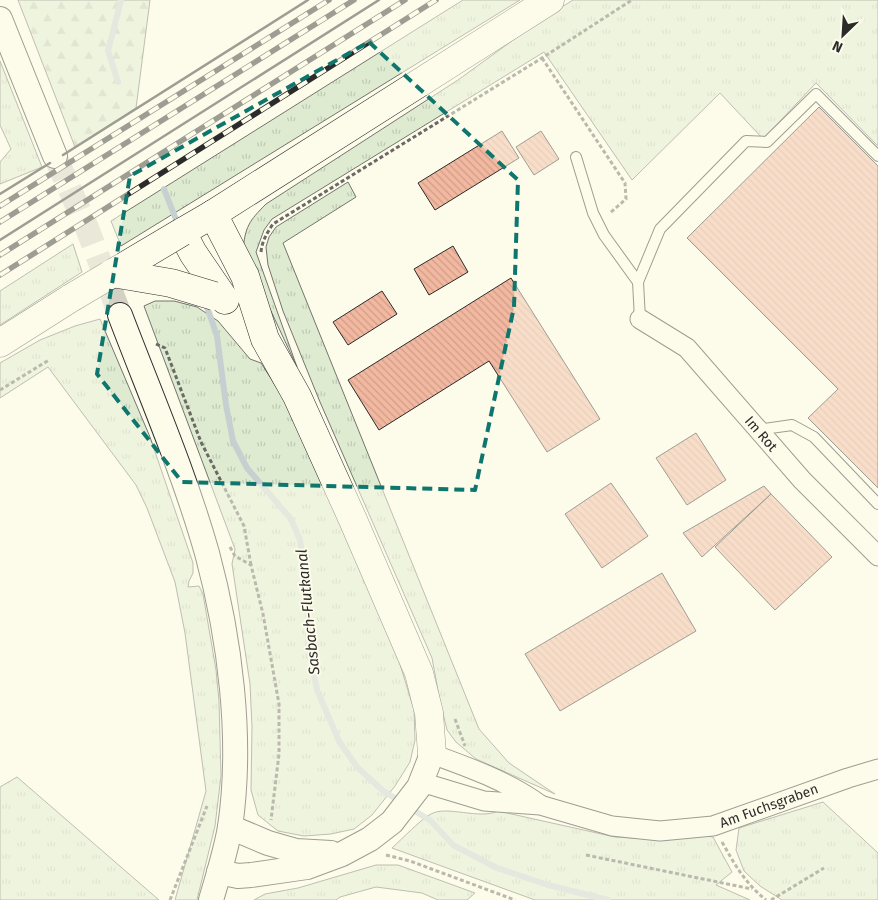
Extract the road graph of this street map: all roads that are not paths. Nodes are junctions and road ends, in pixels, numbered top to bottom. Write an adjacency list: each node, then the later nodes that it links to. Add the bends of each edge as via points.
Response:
1 (550, 0): 6 (main road)
2 (0, 19): 3 (street)
3 (56, 156)
4 (878, 156): 9 (lane, via 816,94 767,142 746,141 660,229)
5 (576, 157): 9 (lane, via 593,214)
6 (213, 214): 7 (main road); 13 (main road, via 245,276)
7 (182, 232): 8 (main road, bridge); 10 (main road)
8 (112, 273): 10 (main road, bridge, via 171,283); 14 (main road, bridge)
9 (638, 282): 12 (lane)
10 (220, 298): 13 (main road)
11 (120, 315): 22 (street, via 184,485 207,553 217,596 233,701 234,780)
12 (640, 319): 15 (street, Im Rot, via 687,348)
13 (265, 339): 18 (main road, via 297,396 419,673 429,713)
14 (0, 343)
15 (757, 430): 16 (lane, via 792,425 814,437); 17 (street, Im Rot)
16 (878, 504)
17 (878, 556)
18 (432, 754): 20 (street); 21 (street, Am Fuchsgraben, via 464,765)
19 (878, 769): 21 (street, Am Fuchsgraben, via 713,826 660,831 612,826)
20 (420, 784): 21 (street, Am Fuchsgraben, via 484,801); 23 (street, via 392,822 370,840)
21 (540, 805)
22 (230, 827): 23 (street, via 296,851); 24 (street)
23 (342, 854): 24 (street, via 278,872 238,876)
24 (220, 872): 25 (street)
25 (211, 900)

